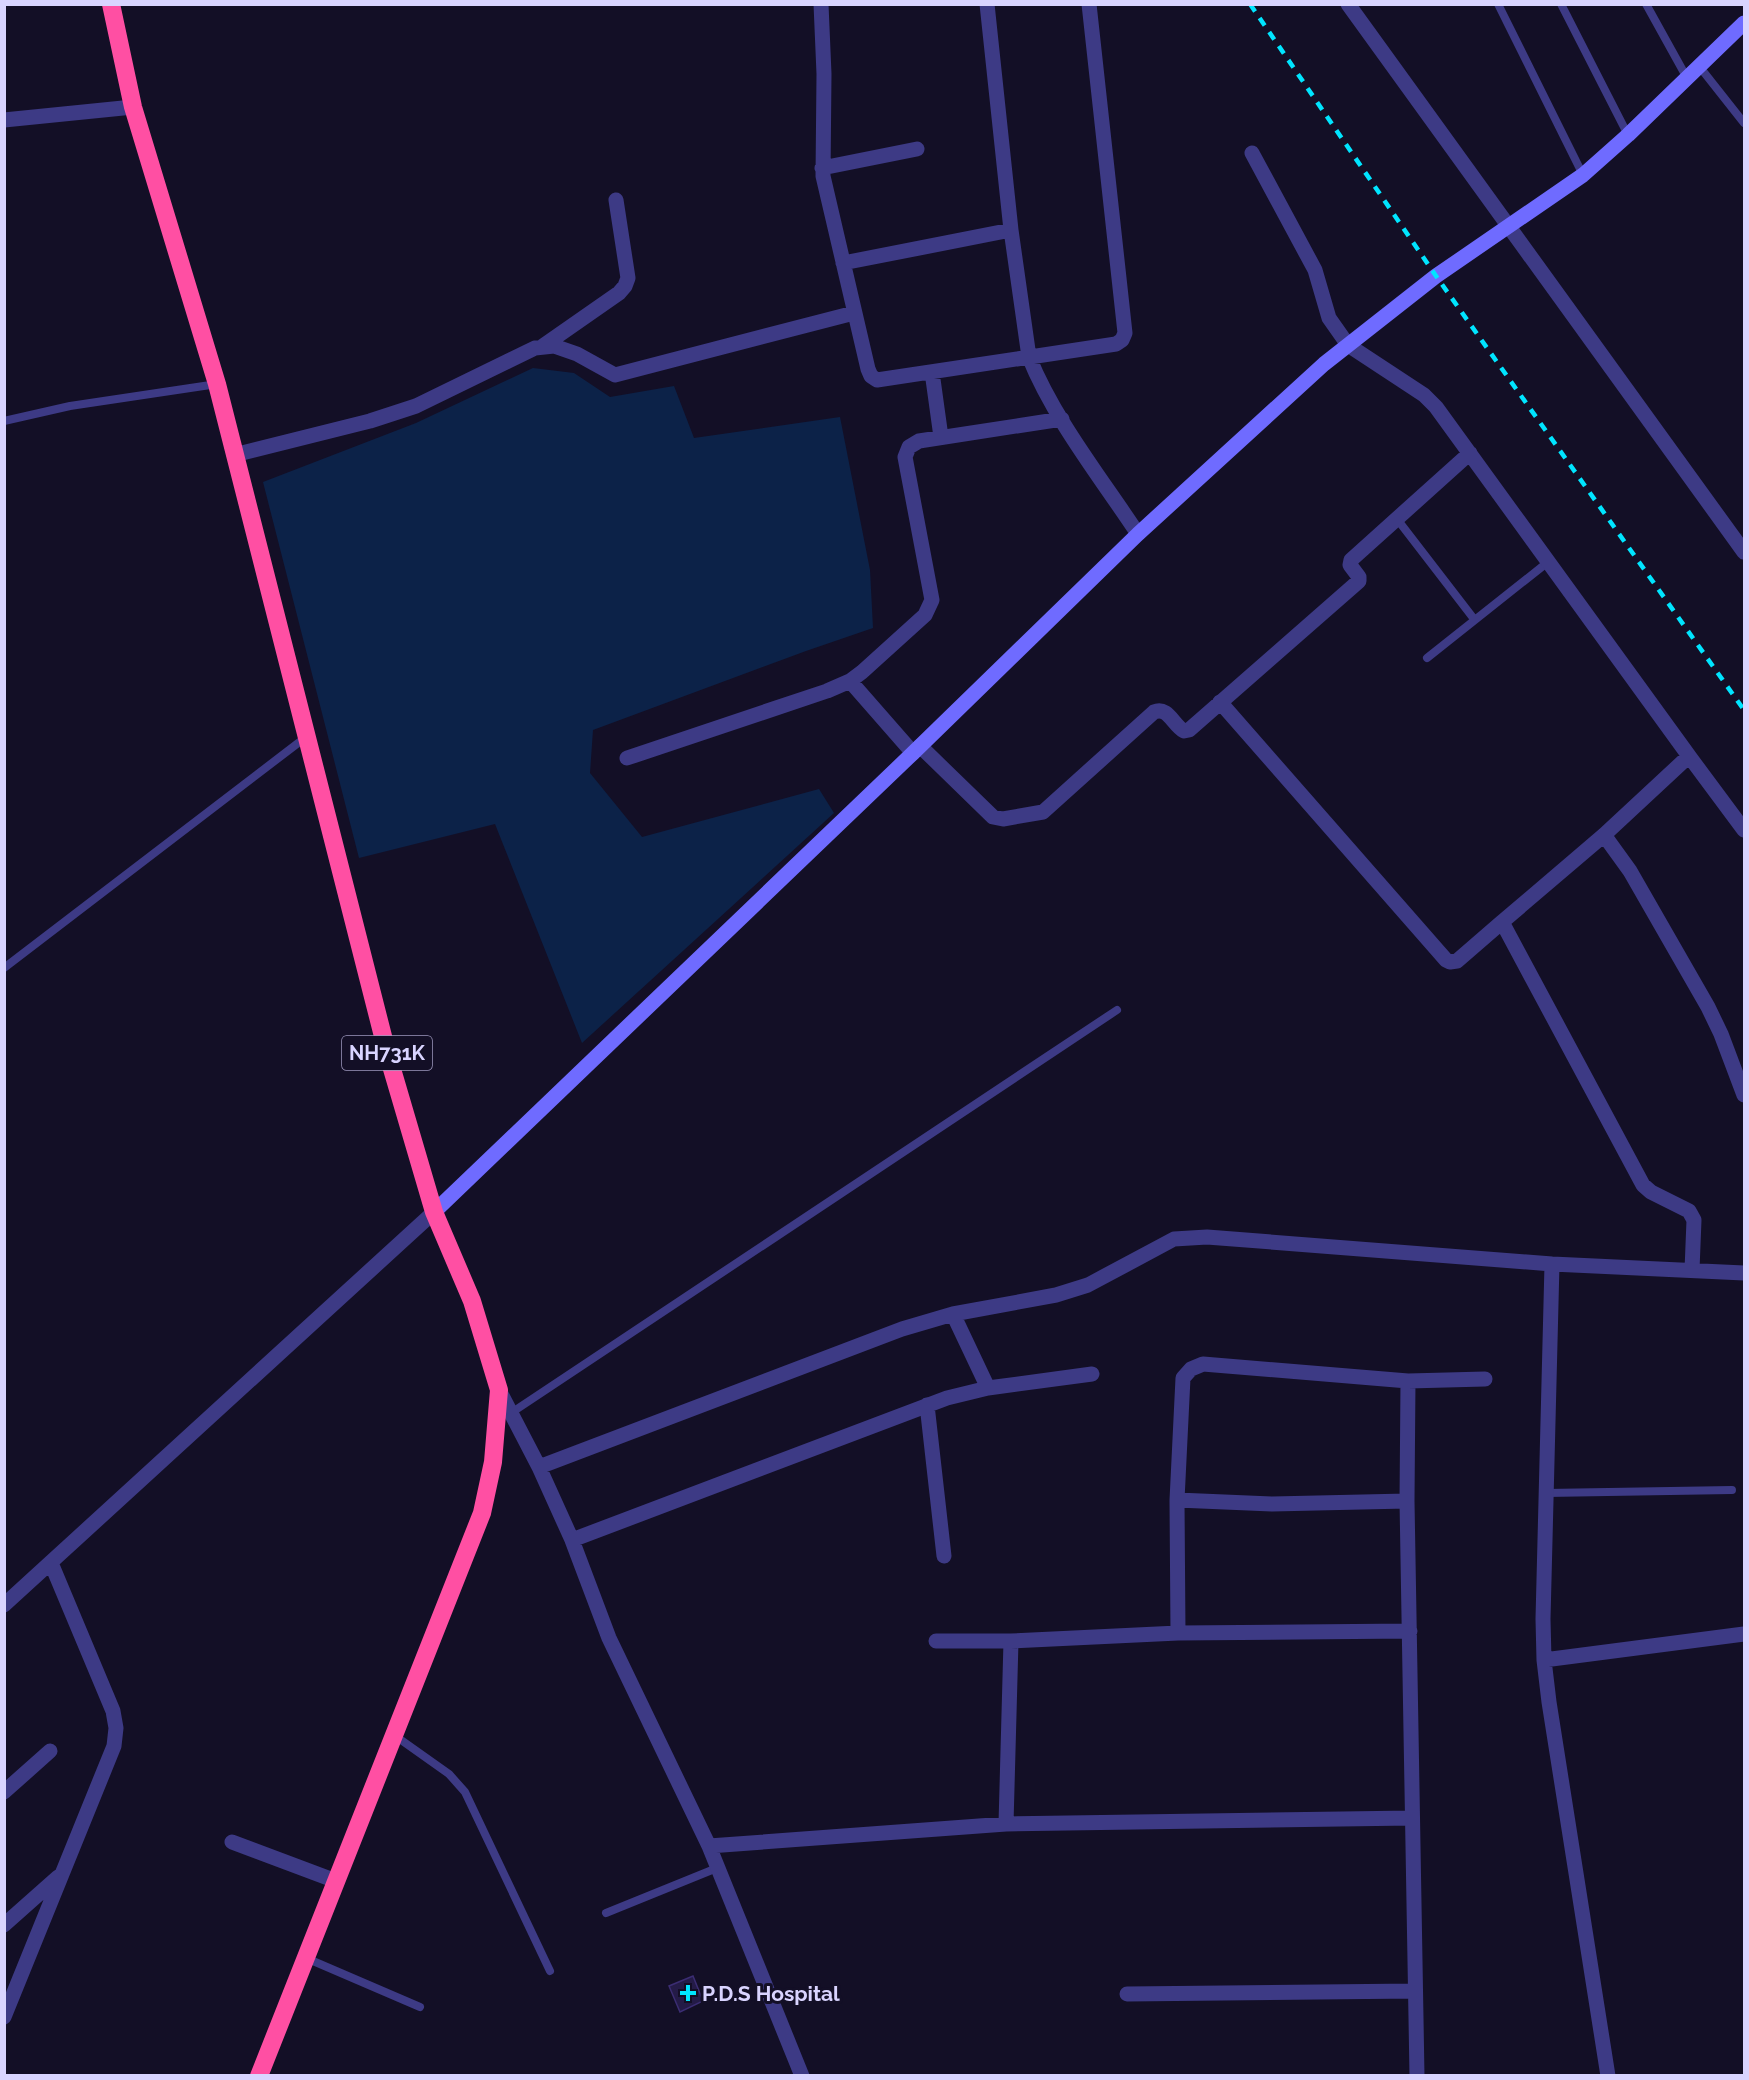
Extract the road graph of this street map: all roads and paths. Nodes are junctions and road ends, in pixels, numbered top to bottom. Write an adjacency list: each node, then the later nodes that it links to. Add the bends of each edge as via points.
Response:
1 (111, 4): 12 (highway, NH731K)
2 (821, 4): 18 (street)
3 (987, 4): 22 (street)
4 (1089, 4): 27 (street, via 1125,333 1116,344)
5 (1348, 4): 21 (street)
6 (1498, 4): 19 (lane)
7 (1562, 4): 15 (lane)
8 (1646, 4): 11 (lane)
9 (1744, 22): 10 (street)
10 (1700, 66): 11 (street); 14 (lane)
11 (1687, 78): 15 (street)
12 (133, 107): 13 (street); 29 (highway, NH731K)
13 (4, 120)
14 (1744, 123)
15 (1628, 135): 19 (street)
16 (917, 149): 18 (street)
17 (1252, 153): 25 (street, via 1315,270 1329,318)
18 (822, 168): 23 (street)
19 (1583, 175): 21 (street)
20 (616, 200): 26 (street, via 628,278 625,286)
21 (1508, 226): 25 (street); 37 (street)
22 (1011, 230): 23 (street); 27 (street)
23 (843, 263): 24 (street)
24 (854, 313): 26 (street, via 615,375 585,357); 28 (street, via 871,376 877,380)
25 (1348, 345): 33 (street, via 1424,395); 36 (street)
26 (543, 346): 34 (street, via 406,409)
27 (1029, 357): 28 (street); 30 (street)
28 (932, 372): 32 (street)
29 (217, 384): 31 (lane, via 81,404); 34 (highway, NH731K)
30 (1062, 419): 32 (street); 36 (street)
31 (4, 421)
32 (941, 437): 41 (street, via 919,441 909,447 905,458 932,600 930,608)
33 (1470, 453): 35 (street); 38 (street)
34 (234, 454): 43 (highway, NH731K)
35 (1397, 519): 39 (lane); 42 (street, via 1351,560 1359,581)
36 (1138, 534): 44 (street)
37 (1743, 549)
38 (1548, 562): 39 (lane); 45 (street)
39 (1474, 619): 40 (lane)
40 (1427, 658)
41 (850, 681): 44 (street); 46 (street)
42 (1220, 702): 44 (street, via 1184,731 1165,711 1154,712 1050,807 1036,814 993,817); 49 (street, via 1446,960 1457,961)
43 (306, 737): 50 (lane); 53 (highway, NH731K, via 387,1052)
44 (917, 750): 53 (street)
45 (1689, 756): 47 (street); 48 (street)
46 (627, 758)
47 (1744, 830)
48 (1604, 835): 49 (street); 52 (street, via 1630,871 1708,1006)
49 (1502, 922): 55 (street, via 1643,1185 1693,1215)
50 (4, 968)
51 (1117, 1010): 64 (lane)
52 (1744, 1095)
53 (434, 1212): 62 (highway, NH731K, via 472,1301); 72 (street)
54 (1552, 1264): 55 (street); 57 (street, via 1207,1238 1174,1239 1088,1285 1056,1295); 67 (street)
55 (1692, 1270): 56 (street)
56 (1744, 1274)
57 (954, 1314): 61 (street); 65 (street, via 884,1336)
58 (1092, 1374): 61 (street)
59 (1485, 1379): 60 (street)
60 (1408, 1382): 68 (street, via 1203,1364 1191,1369 1183,1378); 69 (street)
61 (988, 1388): 63 (street)
62 (499, 1390): 64 (street); 80 (highway, NH731K, via 493,1462 482,1513)
63 (927, 1406): 70 (street); 71 (street)
64 (511, 1413): 65 (street)
65 (539, 1467): 70 (street)
66 (1732, 1490): 67 (lane)
67 (1546, 1493): 79 (street)
68 (1177, 1500): 69 (street, via 1272,1504); 75 (street)
69 (1407, 1501): 74 (street)
70 (572, 1540): 86 (street, via 609,1638)
71 (944, 1556)
72 (51, 1563): 73 (street); 88 (street, via 113,1711 116,1728 114,1746)
73 (4, 1605)
74 (1410, 1630): 75 (street); 83 (street)
75 (1178, 1633): 78 (street)
76 (1744, 1634): 79 (street)
77 (936, 1641): 78 (street)
78 (1011, 1641): 84 (street)
79 (1544, 1659): 101 (street)
80 (394, 1735): 89 (highway, NH731K); 93 (lane, via 449,1774 465,1792)
81 (50, 1751): 82 (street)
82 (4, 1792)
83 (1412, 1818): 84 (street); 94 (street)
84 (1006, 1824): 86 (street)
85 (232, 1842): 89 (street)
86 (709, 1846): 87 (street)
87 (717, 1868): 90 (lane); 99 (street)
88 (62, 1873): 91 (street); 97 (street)
89 (336, 1881): 92 (highway, NH731K)
90 (606, 1913)
91 (4, 1925)
92 (306, 1958): 96 (lane); 98 (highway, NH731K)
93 (550, 1971)
94 (1415, 1991): 95 (street); 100 (street)
95 (1127, 1994)
96 (420, 2007)
97 (4, 2017)
98 (259, 2076)
99 (802, 2076)
100 (1417, 2076)
101 (1608, 2076)

